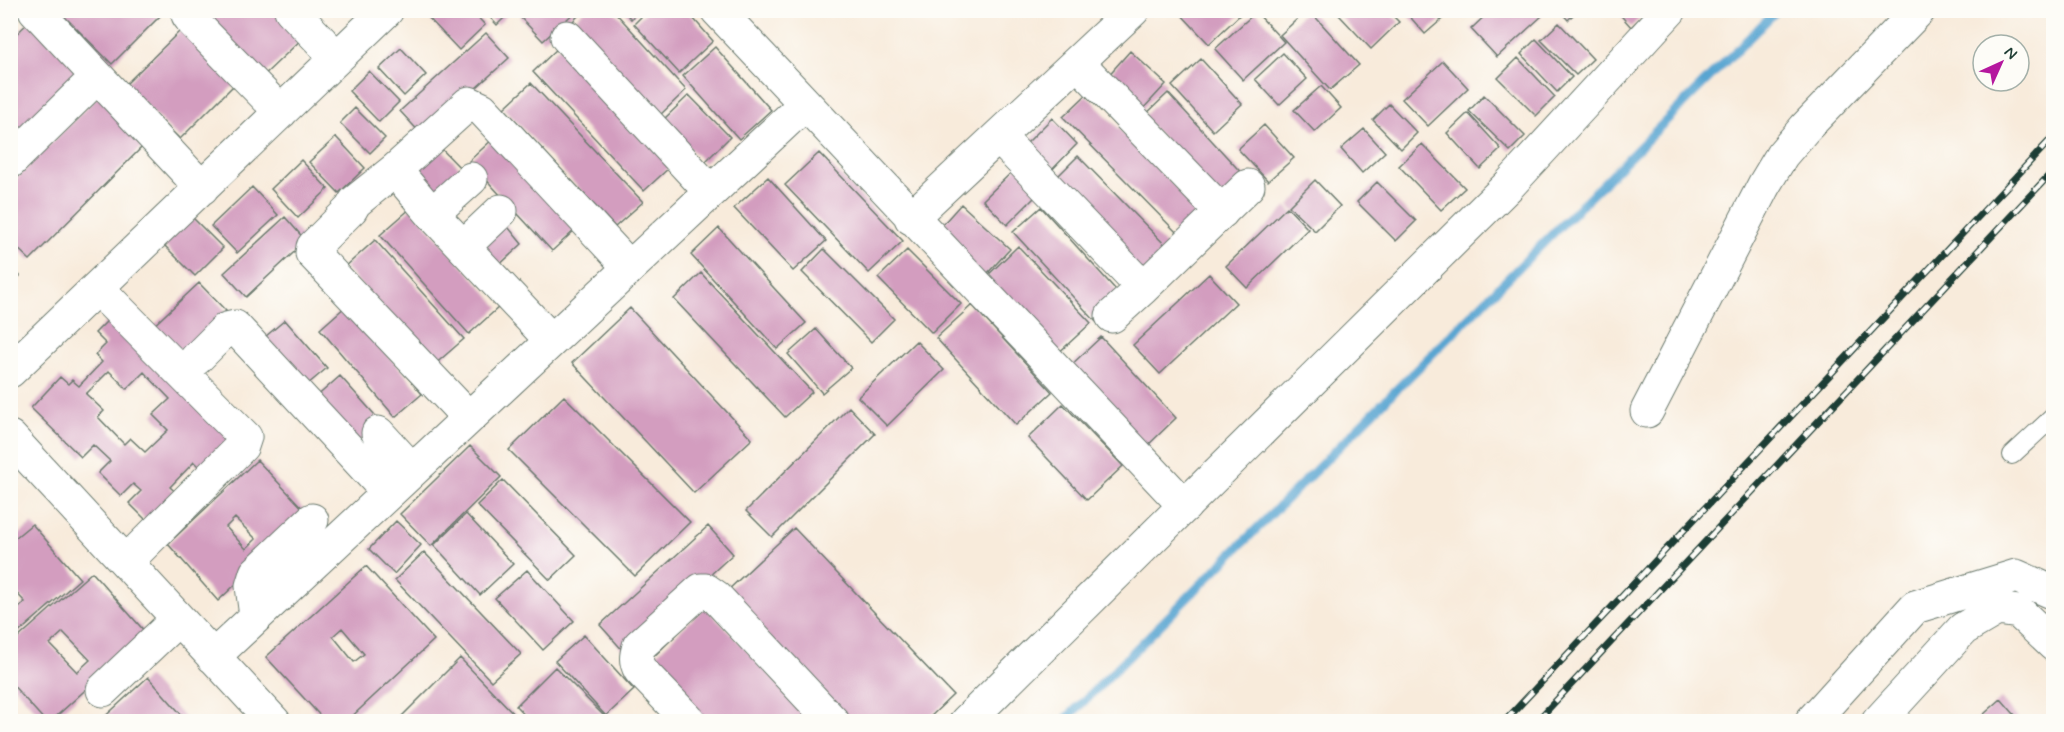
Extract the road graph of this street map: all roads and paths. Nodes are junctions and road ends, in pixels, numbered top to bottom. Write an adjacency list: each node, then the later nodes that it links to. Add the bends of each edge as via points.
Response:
1 (35, 10): 12 (street)
2 (188, 10): 14 (street, via 193,22)
3 (291, 10): 10 (street)
4 (387, 10): 10 (street)
5 (717, 10): 13 (street)
6 (1133, 10): 11 (street)
7 (1670, 10): 42 (street, via 1509,184)
8 (1919, 10): 34 (street, via 1782,155)
9 (567, 37): 21 (street)
10 (337, 58): 14 (street)
11 (1078, 63): 15 (street); 23 (street)
12 (98, 77): 16 (street); 20 (street)
13 (805, 104): 21 (street); 25 (street)
14 (281, 112): 20 (street)
15 (999, 137): 25 (street); 29 (street)
16 (10, 162)
17 (395, 170): 24 (street); 27 (street, via 469,103 482,108); 36 (street, via 355,202 313,247 312,253)
18 (471, 179): 24 (street)
19 (1248, 186): 23 (street)
20 (202, 188): 28 (street)
21 (710, 191): 27 (street)
22 (501, 211): 26 (street)
23 (1222, 212): 29 (street)
24 (432, 214): 26 (street)
25 (911, 218): 42 (street)
26 (463, 247): 31 (street)
27 (629, 267): 31 (street)
28 (97, 288): 33 (street); 44 (street, via 245,437 242,446)
29 (1143, 288): 30 (street)
30 (1112, 316)
31 (551, 339): 36 (street)
32 (196, 359): 41 (street, via 226,329 235,327)
33 (10, 371)
34 (1647, 411)
35 (2054, 416): 40 (lane)
36 (468, 417): 41 (street)
37 (378, 433): 41 (street)
38 (10, 437): 44 (street)
39 (252, 455): 44 (street)
40 (2012, 455)
41 (400, 481): 46 (street)
42 (1185, 506): 54 (street)
43 (312, 520): 46 (street, via 256,573 252,586)
44 (129, 565): 47 (street)
45 (2054, 593): 55 (street, via 2016,576 1915,607)
46 (256, 616): 49 (street)
47 (178, 619): 49 (street); 50 (street)
48 (2054, 645): 56 (street, via 2019,612 1997,609 1963,629)
49 (213, 657): 51 (street)
50 (103, 690)
51 (261, 717)
52 (690, 722): 53 (street, via 640,670 636,656 639,646 701,590 706,590)
53 (834, 722)
54 (966, 722)
55 (1811, 722)
56 (1878, 722)

